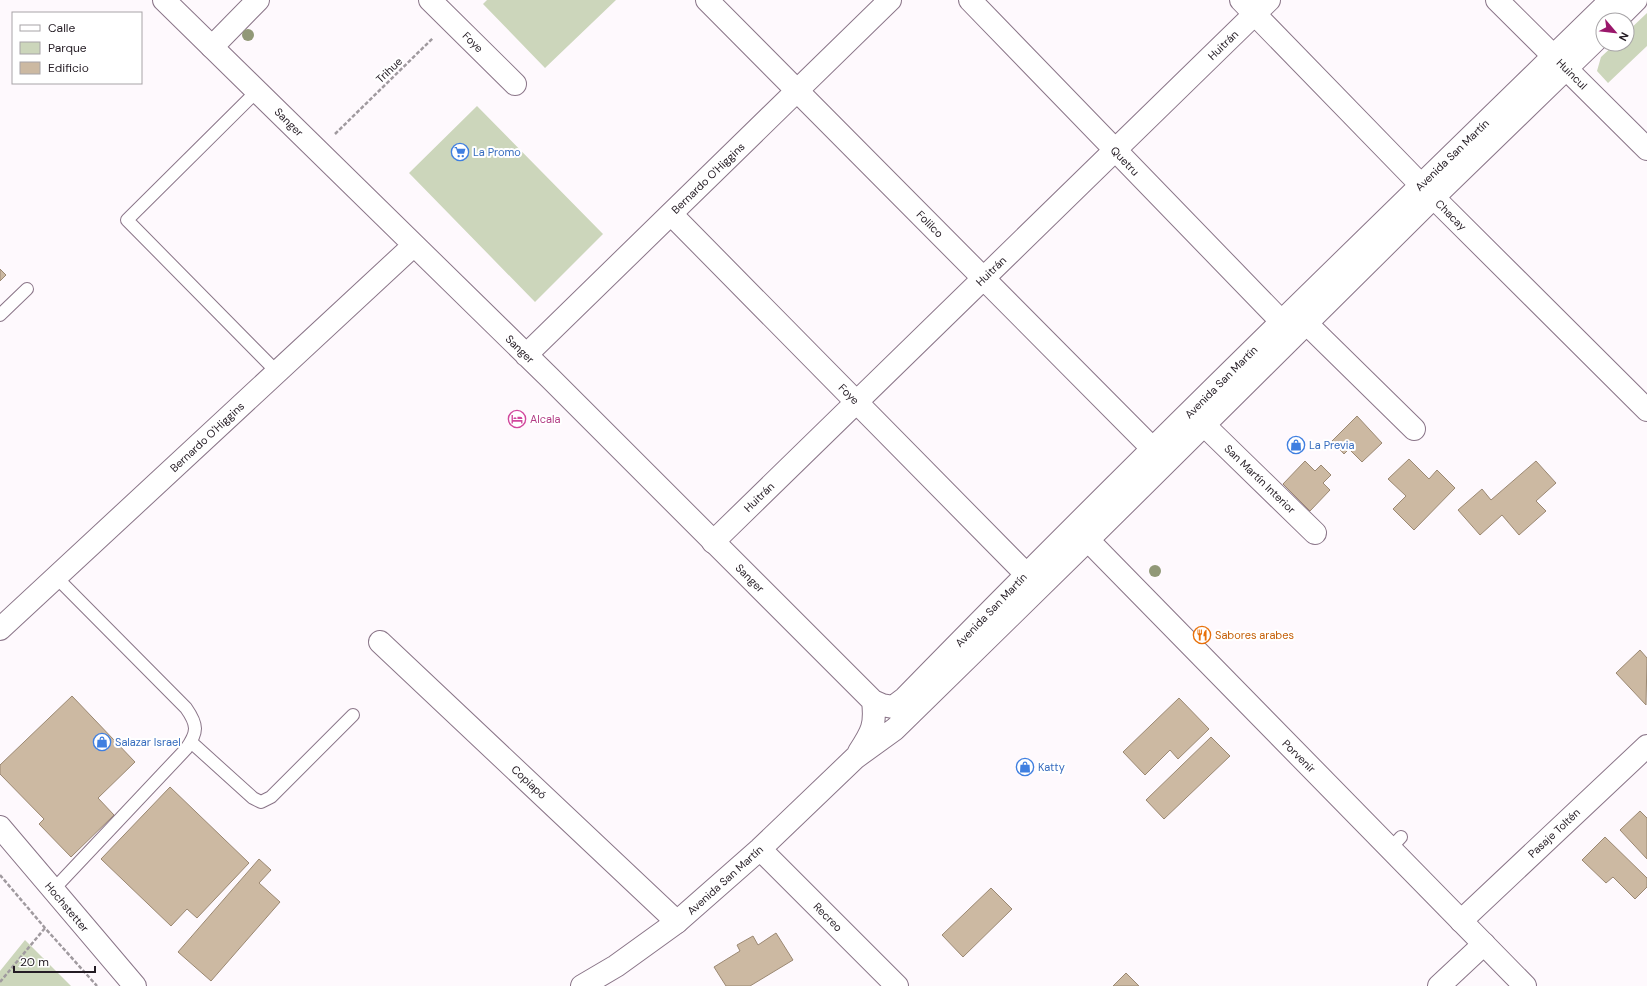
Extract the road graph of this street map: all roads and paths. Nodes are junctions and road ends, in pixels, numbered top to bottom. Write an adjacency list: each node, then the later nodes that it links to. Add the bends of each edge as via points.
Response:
1 (164, 0): 14 (street, Sanger)
2 (258, 0): 14 (street)
3 (430, 0): 12 (street, Foye)
4 (707, 0): 18 (street, Folilco)
5 (890, 0): 18 (street, Bernardo O'Higgins)
6 (970, 0): 20 (street, Quetru)
7 (1497, 0): 15 (street, Huincul)
8 (1611, 0): 15 (street, Avenida San Martín)
9 (1636, 0): 11 (street)
10 (1255, 4): 20 (street, Huitrán); 22 (street, Chacay)
11 (1624, 12)
12 (451, 21): 16 (street, Foye); 21 (path, Trihue)
13 (1595, 38): 15 (street, Avenida San Martín)
14 (212, 47): 17 (street, Sanger)
15 (1560, 62): 19 (street, Huincul); 22 (street, Avenida San Martín)
16 (515, 84)
17 (257, 91): 21 (street, Sanger); 31 (lane, via 126,220)
18 (796, 91): 23 (street, Bernardo O'Higgins); 25 (street, Folilco)
19 (1647, 149)
20 (1115, 150): 25 (street, Huitrán); 28 (street, Quetru)
21 (318, 151): 24 (street, Sanger)
22 (1427, 191): 28 (street, Avenida San Martín); 29 (street, Avenida San Martín); 33 (street, Chacay)
23 (671, 214): 30 (street, Bernardo O'Higgins); 32 (street, Foye)
24 (413, 246): 30 (street, Sanger); 31 (street, Bernardo O'Higgins)
25 (984, 278): 32 (street, Huitrán); 36 (street, Folilco)
26 (27, 289): 27 (lane)
27 (0, 315)
28 (1281, 321): 36 (street, Avenida San Martín)
29 (1306, 323): 34 (street, Avenida San Martín); 35 (street)
30 (526, 355): 39 (street, Sanger)
31 (276, 372): 41 (street, Bernardo O'Higgins)
32 (857, 402): 39 (street, Huitrán); 40 (street, Foye)
33 (1647, 410)
34 (1204, 425): 37 (street, Avenida San Martín); 38 (street, San Martín Interior)
35 (1414, 429)
36 (1154, 449): 37 (street, Avenida San Martín)
37 (1081, 533): 40 (street, Avenida San Martín); 48 (street, Avenida San Martín, via 895,729); 53 (street, Porvenir, via 1396,843)
38 (1315, 533)
39 (714, 542): 44 (street, Sanger)
40 (1026, 574): 44 (street, Avenida San Martín, via 905,698 893,707)
41 (56, 577): 42 (street, Bernardo O'Higgins); 46 (lane, via 186,708 195,720)
42 (0, 629)
43 (380, 642): 54 (street, Copiapó)
44 (873, 701): 48 (street, Avenida San Martín, via 874,724 870,736)
45 (353, 714): 46 (lane, via 271,797 261,802 252,798)
46 (191, 742): 52 (lane)
47 (1647, 746): 53 (street, Pasaje Toltén)
48 (855, 758): 50 (street, Avenida San Martín)
49 (0, 827): 52 (street, Hochstetter)
50 (760, 849): 54 (street, Avenida San Martín); 61 (street, Recreo)
51 (0, 875): 55 (path)
52 (53, 890): 59 (street, Hochstetter)
53 (1462, 921): 56 (street, Porvenir)
54 (678, 922): 60 (street, Avenida San Martín, via 616,966)
55 (45, 928): 57 (path); 58 (path)
56 (1484, 944): 62 (street); 63 (street, Porvenir)
57 (0, 982)
58 (97, 986)
59 (135, 986)
60 (582, 986)
61 (897, 986)
62 (1439, 986)
63 (1525, 986)

